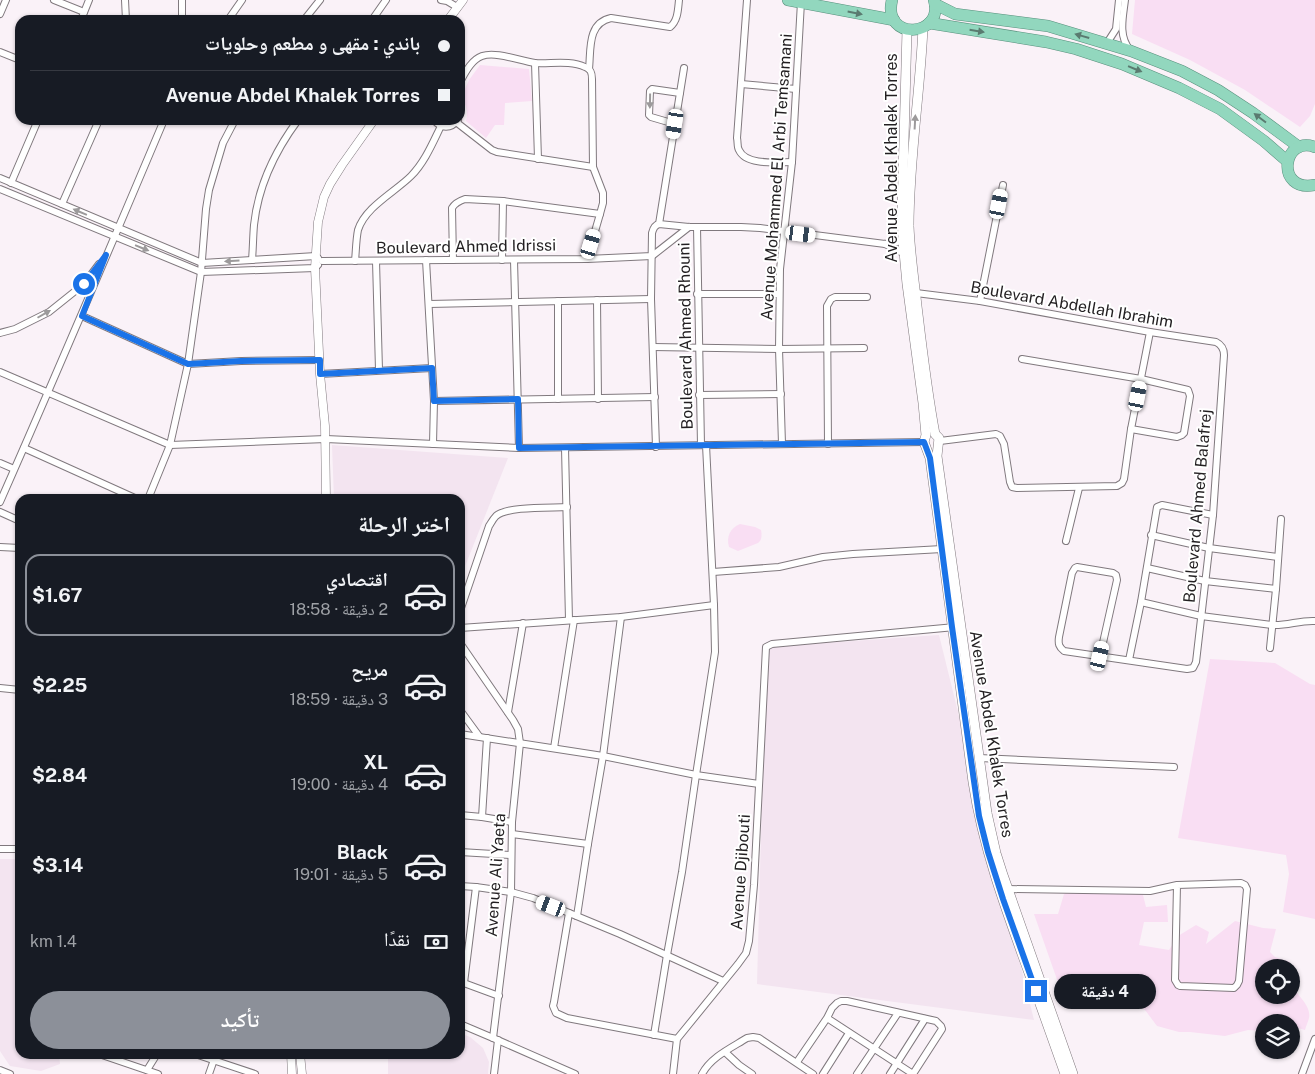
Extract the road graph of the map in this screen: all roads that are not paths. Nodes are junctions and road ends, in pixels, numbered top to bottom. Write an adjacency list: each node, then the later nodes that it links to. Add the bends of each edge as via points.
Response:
1 (6, 0): 21 (street)
2 (54, 0): 20 (street)
3 (89, 0): 20 (street)
4 (125, 0): 23 (street)
5 (182, 0): 24 (street)
6 (242, 0): 25 (street)
7 (320, 0): 26 (street)
8 (386, 0): 27 (street)
9 (441, 0): 19 (street)
10 (462, 0): 19 (street)
11 (679, 0): 38 (street, via 675,21 670,27 611,18 600,23 592,34)
12 (747, 0): 40 (street)
13 (788, 0): 17 (highway)
14 (892, 0): 29 (highway, via 890,7)
15 (1119, 0): 32 (street, via 1116,29)
16 (1125, 0): 33 (street, via 1122,33)
17 (801, 2): 29 (highway, one-way to 29); 41 (street, Avenue Mohammed El Arbi Temsamani)
18 (934, 2): 30 (highway, via 933,18); 32 (highway, one-way to 18, via 1048,26 955,14)
19 (457, 8): 28 (street)
20 (84, 12): 22 (street)
21 (0, 14)
22 (83, 15)
23 (126, 15)
24 (182, 15)
25 (232, 15)
26 (308, 15)
27 (376, 15)
28 (452, 15)
29 (894, 20): 31 (highway)
30 (926, 26): 31 (highway); 56 (highway, one-way to 56, via 1046,42 1122,64 1179,88 1228,114); 92 (main road, Avenue Abdel Khalek Torres, one-way to 30, via 910,218 916,112)
31 (907, 30): 73 (main road, Avenue Abdel Khalek Torres)
32 (1107, 43): 33 (highway)
33 (1131, 51): 54 (highway, one-way to 33, via 1218,90 1182,71)
34 (0, 52): 35 (street)
35 (15, 58)
36 (535, 63): 38 (street, via 578,64); 39 (street, via 486,55 474,61); 55 (street)
37 (684, 68): 42 (street)
38 (589, 69): 58 (street, via 592,73)
39 (465, 74)
40 (741, 84): 41 (street); 57 (street, via 739,151 753,161)
41 (796, 89): 57 (street, Avenue Mohammed El Arbi Temsamani)
42 (680, 93): 43 (street); 43 (street, one-way to 43, via 650,91 649,115)
43 (675, 124): 67 (street)
44 (36, 125): 60 (street)
45 (97, 125): 65 (street)
46 (162, 125): 68 (street)
47 (232, 125): 87 (street, via 223,143 209,190)
48 (295, 125): 80 (street, via 274,158 261,189)
49 (370, 125): 78 (street, via 324,197 318,222)
50 (452, 125): 52 (street)
51 (462, 125): 55 (street, via 492,150)
52 (441, 126): 85 (street, via 412,175 363,220 358,230)
53 (1314, 143): 54 (highway)
54 (1299, 147): 56 (highway)
55 (538, 159): 58 (street)
56 (1288, 161): 62 (highway, via 1287,168 1294,181 1300,185)
57 (792, 162): 71 (street, Avenue Mohammed El Arbi Temsamani)
58 (593, 167): 66 (street, via 602,193)
59 (0, 178): 60 (street)
60 (11, 183): 65 (street)
61 (1003, 185): 97 (street)
62 (1315, 185)
63 (0, 189): 72 (street)
64 (503, 201): 66 (street); 82 (street, via 465,199 454,204 451,214); 83 (street)
65 (62, 204): 68 (street, one-way to 65)
66 (600, 214): 79 (street)
67 (660, 224): 69 (street); 77 (street, via 652,233)
68 (118, 227): 72 (street); 87 (street)
69 (690, 227): 70 (street); 77 (street)
70 (697, 227): 71 (street); 90 (street, Boulevard Ahmed Rhouni)
71 (784, 232): 74 (street); 91 (street, Avenue Mohammed El Arbi Temsamani)
72 (114, 236): 76 (street); 89 (street, one-way to 89)
73 (903, 241): 74 (street); 75 (main road, Avenue Abdel Khalek Torres)
74 (884, 244): 75 (street)
75 (904, 253): 127 (main road, Avenue Abdel Khalek Torres, via 923,403)
76 (106, 255): 100 (street); 102 (street, one-way to 76, via 15,330 49,312 84,284)
77 (652, 256): 79 (street, Boulevard Ahmed Idrissi); 94 (street)
78 (319, 259): 80 (street, Boulevard Ahmed Idrissi); 85 (street, Boulevard Ahmed Idrissi); 88 (street)
79 (587, 259): 84 (street, Boulevard Ahmed Idrissi)
80 (252, 260): 87 (street, Boulevard Ahmed Idrissi, one-way to 87)
81 (426, 260): 82 (street, Boulevard Ahmed Idrissi); 86 (street, Boulevard Ahmed Idrissi); 99 (street)
82 (453, 260): 83 (street, Boulevard Ahmed Idrissi)
83 (502, 260): 84 (street, Boulevard Ahmed Idrissi)
84 (514, 260): 98 (street)
85 (356, 261): 86 (street, Boulevard Ahmed Idrissi)
86 (376, 261): 113 (street)
87 (202, 263): 89 (street)
88 (315, 268): 89 (street); 110 (street)
89 (201, 272): 111 (street)
90 (698, 294): 91 (street); 105 (street, Boulevard Ahmed Rhouni)
91 (779, 294): 107 (street, Avenue Mohammed El Arbi Temsamani)
92 (916, 294): 97 (street, Boulevard Abdellah Ibrahim); 127 (main road, Avenue Abdel Khalek Torres)
93 (868, 297): 108 (street, via 831,298 827,312)
94 (651, 299): 95 (street); 104 (street)
95 (597, 300): 96 (street); 123 (street)
96 (558, 301): 98 (street); 122 (street)
97 (980, 301): 101 (street, Boulevard Abdellah Ibrahim)
98 (515, 303): 99 (street); 121 (street)
99 (429, 304): 112 (street)
100 (82, 316): 111 (street); 117 (street)
101 (1150, 332): 103 (street, Boulevard Abdellah Ibrahim, via 1216,342); 116 (street)
102 (0, 333)
103 (1222, 346): 146 (street, Boulevard Ahmed Balafrej)
104 (653, 347): 105 (street); 120 (street)
105 (699, 348): 107 (street); 119 (street, Boulevard Ahmed Rhouni)
106 (864, 348): 108 (street)
107 (779, 349): 108 (street); 118 (street, Avenue Mohammed El Arbi Temsamani)
108 (827, 349): 130 (street)
109 (1022, 359): 116 (street)
110 (320, 360): 111 (street); 115 (street)
111 (188, 364): 131 (street)
112 (432, 368): 113 (street); 124 (street)
113 (380, 370): 115 (street)
114 (0, 372): 117 (street)
115 (320, 374): 126 (street)
116 (1141, 380): 125 (street); 125 (street, via 1188,390 1190,396 1184,432 1177,437)
117 (48, 392): 131 (street); 134 (street)
118 (781, 394): 119 (street); 129 (street, Avenue Mohammed El Arbi Temsamani)
119 (699, 395): 132 (street, Boulevard Ahmed Rhouni)
120 (655, 397): 123 (street); 133 (street)
121 (518, 399): 122 (street); 124 (street); 135 (street)
122 (558, 399): 123 (street)
123 (598, 399)
124 (434, 401): 128 (street)
125 (1131, 429): 139 (street, via 1122,482 1115,487)
126 (326, 439): 128 (street); 131 (street); 142 (street)
127 (932, 441): 130 (street); 139 (street, via 999,435 1004,444 1012,487); 154 (main road, Avenue Abdel Khalek Torres, via 930,458); 169 (main road, Avenue Abdel Khalek Torres, via 937,456)
128 (433, 444): 135 (street)
129 (782, 444): 130 (street); 132 (street)
130 (828, 444)
131 (170, 445): 141 (street)
132 (703, 445): 133 (street); 157 (street, Boulevard Ahmed Rhouni)
133 (656, 447): 136 (street)
134 (24, 448): 138 (street); 140 (street)
135 (519, 448): 136 (street)
136 (565, 448): 144 (street)
137 (0, 463): 138 (street)
138 (14, 470): 143 (street)
139 (1079, 488): 150 (street)
140 (126, 494)
141 (150, 494)
142 (326, 494)
143 (0, 502)
144 (567, 507): 160 (street, via 513,510 495,517); 165 (street)
145 (0, 512): 147 (street)
146 (1213, 515): 149 (street, via 1160,505 1156,509); 153 (street, Boulevard Ahmed Balafrej)
147 (15, 519)
148 (1281, 519): 155 (street)
149 (1151, 535): 153 (street); 156 (street)
150 (1066, 541)
151 (0, 547): 152 (street)
152 (15, 548)
153 (1209, 548): 155 (street); 158 (street, Boulevard Ahmed Balafrej)
154 (942, 549): 157 (street, via 823,557 779,567); 169 (main road, Avenue Abdel Khalek Torres)
155 (1278, 557): 159 (street)
156 (1147, 568): 158 (street); 161 (street)
157 (713, 572): 162 (street, Boulevard Ahmed Rhouni)
158 (1205, 581): 159 (street); 163 (street, Boulevard Ahmed Balafrej)
159 (1276, 589): 168 (street)
160 (465, 596)
161 (1141, 602): 163 (street); 174 (street)
162 (714, 605): 164 (street); 187 (street, Boulevard Ahmed Rhouni, via 716,652)
163 (1201, 616): 168 (street); 174 (street, Boulevard Ahmed Balafrej, via 1193,668)
164 (622, 617): 165 (street); 184 (street)
165 (571, 620): 167 (street); 183 (street)
166 (1315, 622): 168 (street)
167 (524, 623): 170 (street); 177 (street)
168 (1272, 624): 171 (street)
169 (956, 627): 185 (main road, Avenue Abdel Khalek Torres); 188 (street, Avenue Djibouti, via 766,647); 247 (main road, Avenue Abdel Khalek Torres, via 974,791 983,834)
170 (465, 628)
171 (1270, 648)
172 (465, 650): 177 (street)
173 (1100, 656): 173 (street, via 1117,577 1113,573 1077,567 1072,573 1058,642 1064,651); 174 (street)
174 (1129, 660)
175 (0, 688): 176 (street)
176 (15, 690)
177 (508, 712): 182 (street, via 518,729)
178 (465, 717): 180 (street)
179 (465, 734): 180 (street)
180 (479, 736): 181 (street)
181 (487, 738): 182 (street); 190 (street)
182 (520, 743): 183 (street); 191 (street, Avenue Ali Yaeta)
183 (554, 748): 184 (street)
184 (603, 756): 187 (street); 193 (street)
185 (979, 758): 186 (street); 201 (main road, Avenue Abdel Khalek Torres, via 991,833)
186 (1174, 767)
187 (696, 776): 188 (street); 205 (street, Boulevard Ahmed Rhouni)
188 (759, 784): 207 (street, Avenue Djibouti, via 750,941 746,953)
189 (465, 815): 190 (street)
190 (482, 817): 191 (street)
191 (512, 822): 192 (street, Avenue Ali Yaeta)
192 (512, 834): 193 (street); 197 (street, Avenue Ali Yaeta)
193 (588, 844): 204 (street)
194 (0, 849): 195 (street)
195 (15, 849)
196 (465, 852): 197 (street)
197 (512, 855): 202 (street, Avenue Ali Yaeta)
198 (1177, 885): 198 (street, via 1176,983 1180,986 1234,988 1239,981 1246,888 1241,882); 201 (street, via 1150,891)
199 (465, 886): 200 (street)
200 (476, 887): 202 (street); 206 (street)
201 (1008, 888): 248 (main road, Avenue Abdel Khalek Torres)
202 (511, 892): 203 (street); 209 (street, Avenue Ali Yaeta)
203 (570, 913): 204 (street); 215 (street, via 553,1006 555,1012 567,1018)
204 (577, 916): 205 (street)
205 (667, 955): 207 (street); 215 (street, Boulevard Ahmed Rhouni)
206 (465, 962)
207 (723, 981): 217 (street, Avenue Djibouti)
208 (465, 983): 209 (street)
209 (499, 996): 216 (street, Avenue Ali Yaeta)
210 (898, 1012): 211 (street, via 841,1001); 212 (street); 219 (street)
211 (827, 1018): 214 (street); 227 (street)
212 (925, 1019): 228 (street); 228 (street, via 936,1021 942,1029 913,1074)
213 (465, 1026): 216 (street)
214 (849, 1033): 219 (street); 244 (street)
215 (654, 1035): 217 (street)
216 (496, 1039): 238 (street, Avenue Ali Yaeta); 239 (street)
217 (677, 1039): 240 (street)
218 (1315, 1039): 249 (street)
219 (874, 1049): 228 (street); 245 (street)
220 (725, 1052): 227 (street, via 753,1037); 241 (street, via 708,1064); 242 (street)
221 (111, 1059): 231 (street)
222 (154, 1059): 230 (street)
223 (214, 1059): 234 (street)
224 (220, 1059): 235 (street)
225 (291, 1059): 236 (street)
226 (300, 1059): 237 (street)
227 (797, 1062): 243 (street)
228 (897, 1064): 246 (street)
229 (0, 1070): 232 (street)
230 (148, 1070): 231 (street); 233 (street)
231 (139, 1071)
232 (10, 1074)
233 (158, 1074)
234 (209, 1074)
235 (255, 1074)
236 (292, 1074)
237 (302, 1074)
238 (494, 1074)
239 (575, 1074)
240 (673, 1074)
241 (702, 1074)
242 (752, 1074)
243 (814, 1074)
244 (823, 1074)
245 (858, 1074)
246 (890, 1074)
247 (1065, 1074)
248 (1073, 1074)
249 (1302, 1074)

